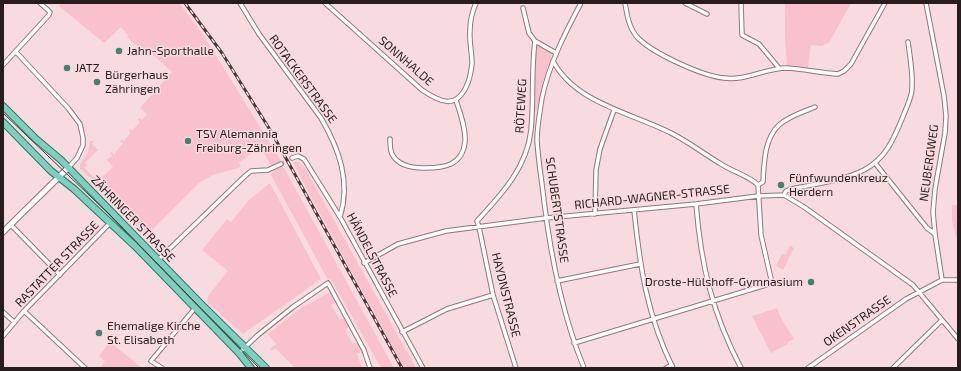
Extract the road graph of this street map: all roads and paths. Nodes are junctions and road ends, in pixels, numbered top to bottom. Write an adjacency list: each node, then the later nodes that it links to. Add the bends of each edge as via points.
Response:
1 (40, 3): 15 (street, via 50,12 49,15)
2 (240, 3): 37 (street, ROTACKERSTRASSE, via 259,34 330,133 343,178 344,198)
3 (325, 3): 20 (street, SONNHALDE, via 422,90 444,102)
4 (476, 3): 20 (street, via 469,31 471,72 465,90)
5 (581, 3): 16 (street, SCHUBERTSTRASSE)
6 (625, 3): 19 (street, via 627,16 636,36 647,46 693,68 725,78 742,77)
7 (685, 3): 12 (street)
8 (741, 3): 19 (street, via 742,35 759,44)
9 (885, 3): 19 (street, via 851,64 844,71 838,74)
10 (926, 3): 43 (street, NEUBERGWEG, via 946,116 934,200)
11 (523, 8): 13 (street, via 529,33)
12 (707, 14)
13 (535, 41): 16 (street); 41 (street, RÖTEWEG, via 531,132 528,144 514,178 477,221)
14 (908, 42): 27 (street, via 912,88 910,98 890,145)
15 (16, 52): 18 (street); 29 (street, via 80,124 83,145 77,158)
16 (556, 53): 17 (street, SCHUBERTSTRASSE)
17 (553, 60): 23 (street, via 558,70 570,82 588,96); 38 (street, SCHUBERTSTRASSE, via 542,98 537,140)
18 (3, 65)
19 (779, 68)
20 (456, 100): 25 (street, via 465,141 462,152 452,164 440,168 406,167 392,154)
21 (3, 106): 29 (main road, ZÄHRINGER STRASSE)
22 (816, 107): 31 (street, via 786,120 774,130 765,154 763,182)
23 (614, 110): 31 (street, via 674,134 721,165); 36 (street, via 600,149 596,170)
24 (3, 122): 30 (main road, ZÄHRINGER STRASSE)
25 (390, 139)
26 (292, 158): 37 (street, HÄNDELSTRASSE, via 298,156 304,159)
27 (874, 163): 32 (street, via 848,176 790,189); 43 (street, via 927,228)
28 (281, 164): 44 (street, via 268,170 251,171)
29 (68, 168): 30 (street); 44 (main road, ZÄHRINGER STRASSE)
30 (59, 178): 39 (main road, ZÄHRINGER STRASSE); 40 (street)
31 (758, 185): 33 (street)
32 (784, 195): 33 (street, RICHARD-WAGNER-STRASSE); 51 (street, via 884,263)
33 (758, 196): 34 (street, RICHARD-WAGNER-STRASSE); 53 (street, via 761,235 770,282)
34 (696, 204): 35 (street, RICHARD-WAGNER-STRASSE); 53 (street, via 701,252)
35 (634, 210): 36 (street, RICHARD-WAGNER-STRASSE); 46 (street)
36 (595, 214): 38 (street, RICHARD-WAGNER-STRASSE)
37 (340, 217): 45 (street, HÄNDELSTRASSE)
38 (546, 218): 41 (street, RICHARD-WAGNER-STRASSE); 50 (street, SCHUBERTSTRASSE)
39 (110, 223): 47 (street, RASTATTER STRASSE); 54 (main road, ZÄHRINGER STRASSE)
40 (11, 225): 42 (street); 47 (street)
41 (479, 227): 45 (street, RICHARD-WAGNER-STRASSE, via 446,231 398,244); 52 (street, HAYDNSTRASSE)
42 (3, 232)
43 (935, 234): 48 (street, NEUBERGWEG)
44 (158, 260): 64 (main road, ZÄHRINGER STRASSE)
45 (364, 263): 60 (street, HÄNDELSTRASSE)
46 (640, 264): 50 (street); 57 (street)
47 (60, 275): 55 (street, RASTATTER STRASSE)
48 (942, 280): 49 (street); 51 (street, OKENSTRASSE)
49 (958, 280)
50 (557, 281): 63 (street, SCHUBERTSTRASSE)
51 (918, 292): 58 (street); 77 (street, OKENSTRASSE)
52 (493, 294): 60 (street, via 447,309); 73 (street, HAYDNSTRASSE)
53 (712, 301): 57 (street); 76 (street, via 722,330)
54 (195, 308): 65 (main road, ZÄHRINGER STRASSE); 68 (street, via 151,361)
55 (24, 311): 59 (street, RASTATTER STRASSE); 67 (street)
56 (3, 312): 59 (street)
57 (653, 319): 63 (street); 66 (street)
58 (942, 320): 62 (street); 78 (street)
59 (14, 322): 61 (street, RASTATTER STRASSE)
60 (402, 332): 72 (street, HÄNDELSTRASSE)
61 (3, 336)
62 (958, 339)
63 (574, 343): 74 (street, SCHUBERTSTRASSE)
64 (245, 348): 65 (street); 70 (main road, ZÄHRINGER STRASSE); 71 (street, via 293,307 328,283 364,350)
65 (239, 353): 69 (main road, ZÄHRINGER STRASSE)
66 (673, 366): 75 (street)
67 (85, 368)
68 (162, 368)
69 (251, 368)
70 (266, 368)
71 (370, 368)
72 (422, 368)
73 (516, 368)
74 (584, 368)
75 (666, 368)
76 (741, 368)
77 (808, 368)
78 (893, 368)

